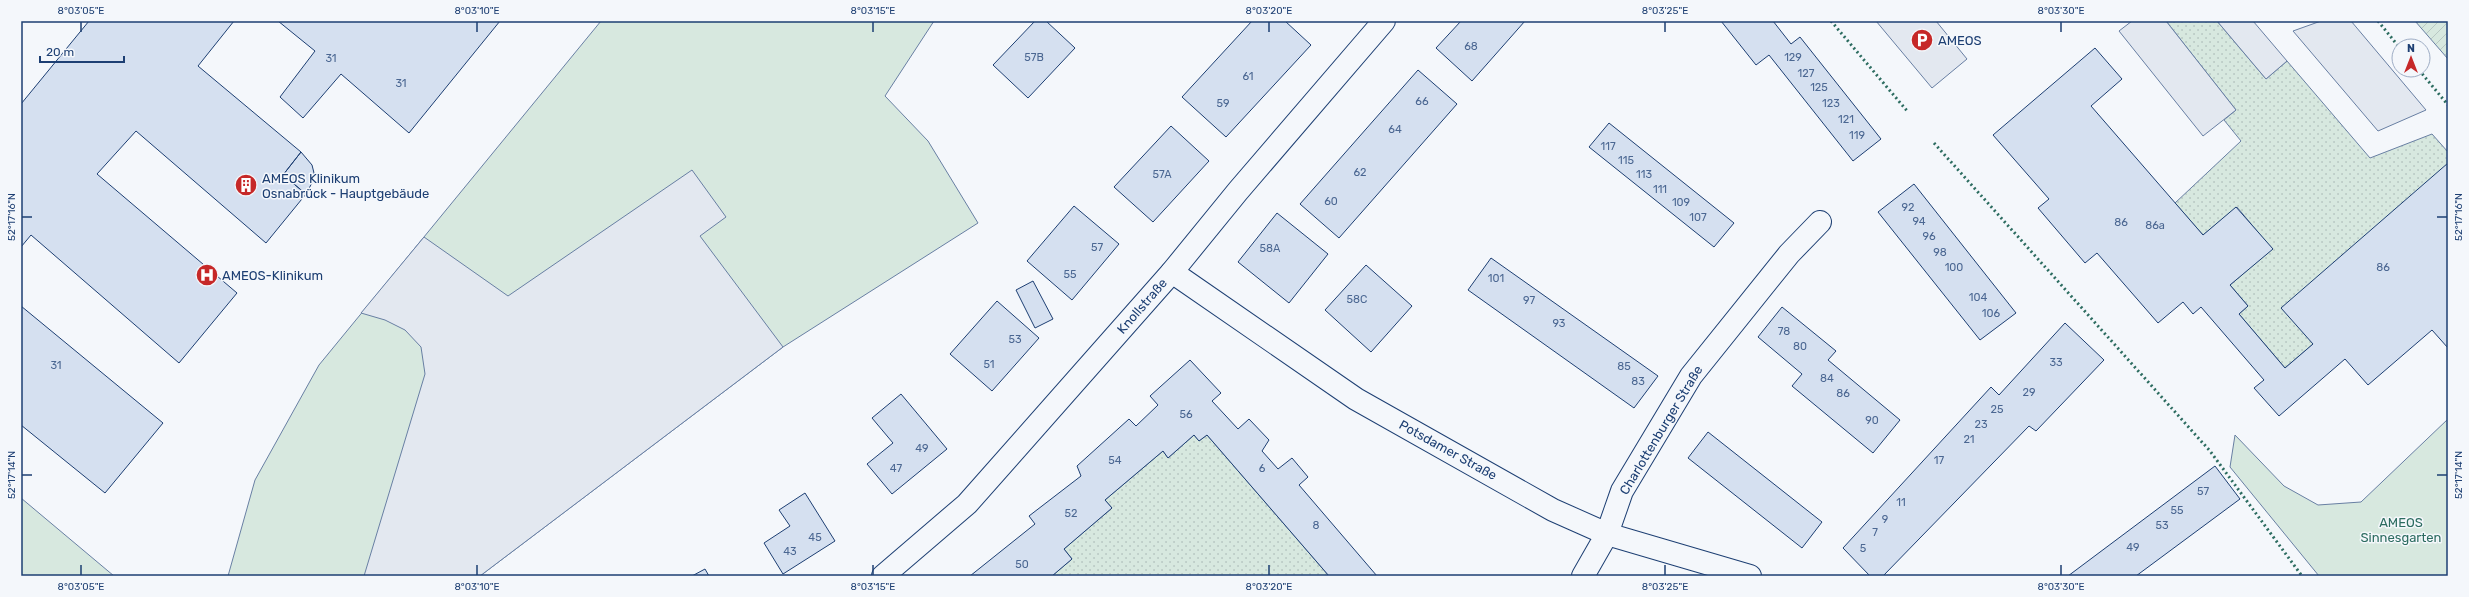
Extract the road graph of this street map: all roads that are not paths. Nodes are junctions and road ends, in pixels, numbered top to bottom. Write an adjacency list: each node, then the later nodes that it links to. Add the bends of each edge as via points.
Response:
1 (1384, 21): 3 (street, Knollstraße)
2 (1820, 222): 4 (street, Charlottenburger Straße, via 1789,254 1691,376 1622,491)
3 (1172, 272): 4 (street, Potsdamer Straße, via 1356,399 1554,510); 5 (street, Knollstraße, via 967,504)
4 (1606, 534): 6 (street, Charlottenburger Straße); 7 (street, Potsdamer Straße)
5 (883, 576)
6 (1583, 576)
7 (1750, 576)

